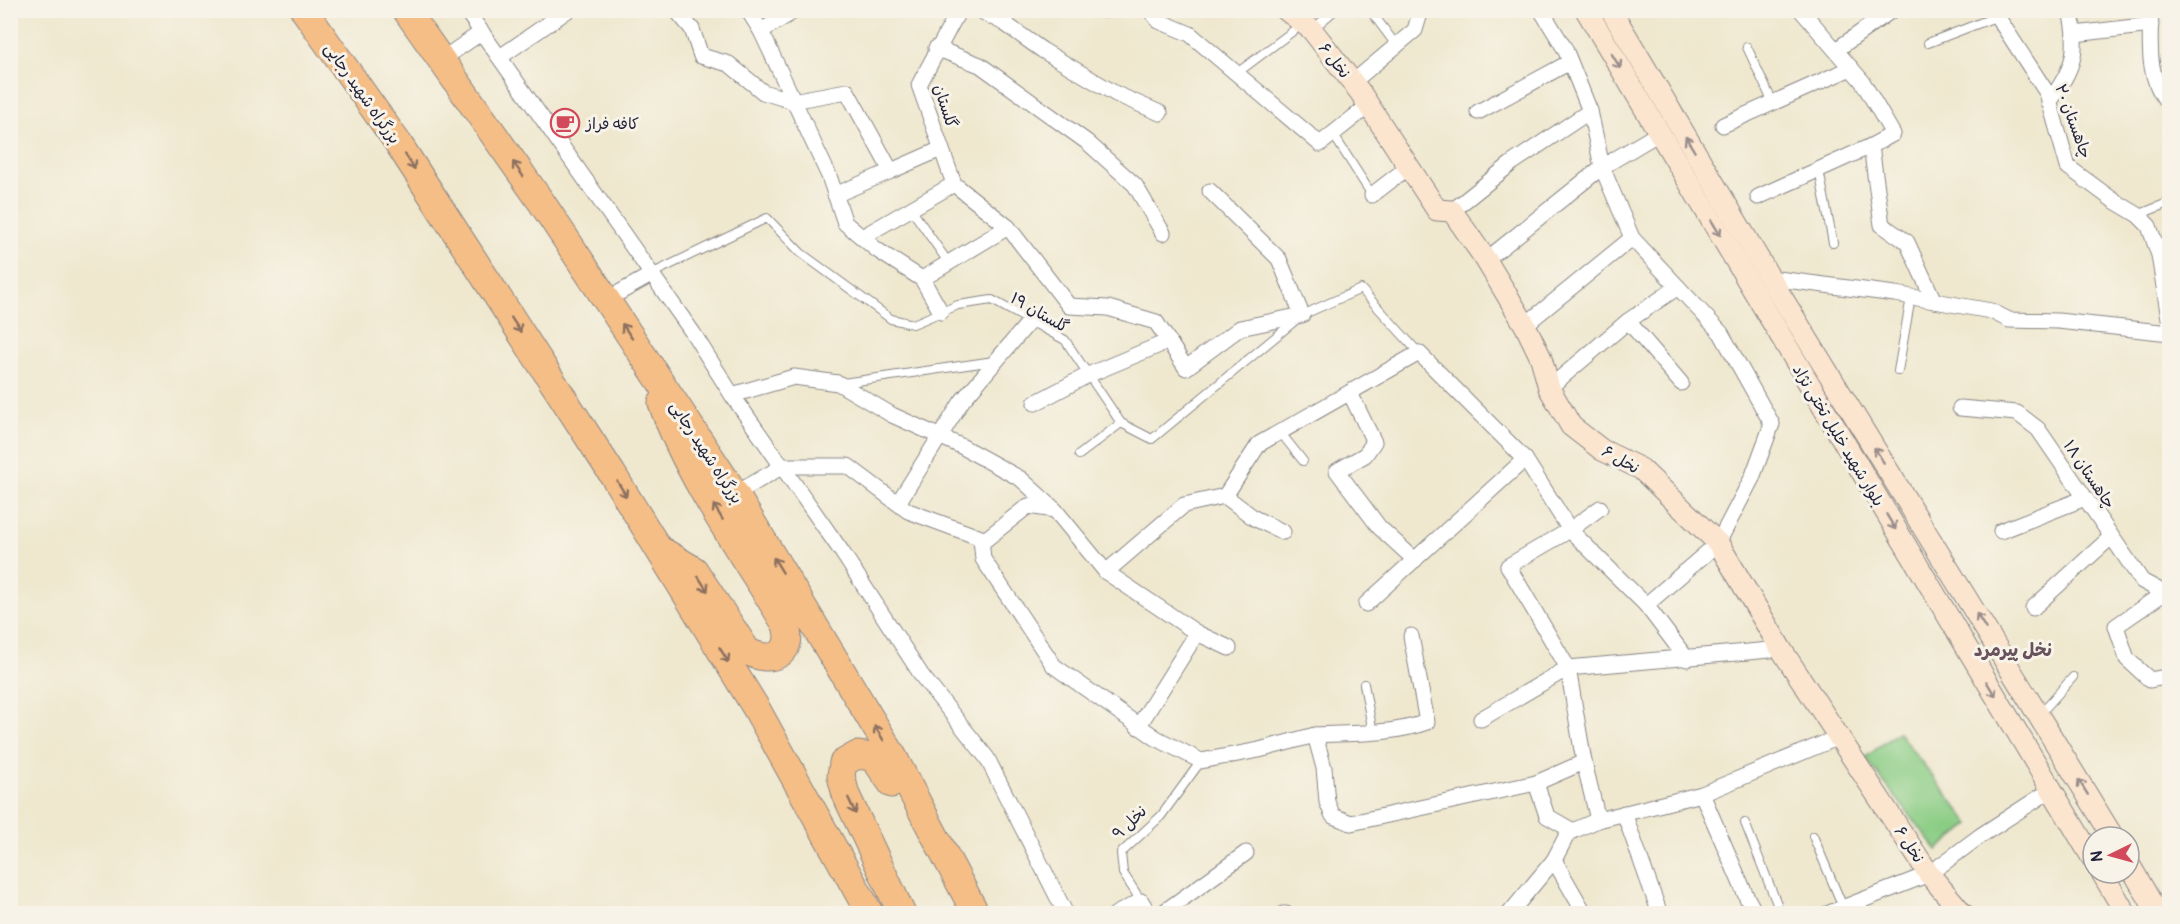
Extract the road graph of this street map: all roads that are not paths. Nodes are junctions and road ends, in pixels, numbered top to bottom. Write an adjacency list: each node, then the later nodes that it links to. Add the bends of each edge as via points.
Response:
1 (304, 10): 117 (highway, بزرگراه شهید رجایی, one-way to 117, via 398,143)
2 (406, 10): 32 (highway, بزرگراه شهید رجایی)
3 (466, 10): 24 (street)
4 (568, 10): 31 (street)
5 (676, 10): 37 (street, via 692,29 701,56 729,64 763,92)
6 (748, 10): 23 (street)
7 (796, 10): 23 (street)
8 (959, 10): 29 (street, گلستان)
9 (1150, 10): 35 (street, via 1159,21 1190,34)
10 (1335, 10): 22 (lane)
11 (1370, 10): 27 (lane)
12 (1421, 10): 27 (street, via 1415,30)
13 (1541, 10): 33 (street)
14 (1586, 10): 46 (street, بلوار شهید خلیل تختی نژاد, one-way to 46)
15 (1611, 10): 72 (street, بلوار شهید خلیل تختی نژاد, one-way to 15)
16 (1802, 10): 30 (street)
17 (1892, 10): 30 (street)
18 (2070, 10): 25 (street)
19 (981, 11): 44 (street, via 1116,94)
20 (1996, 14): 26 (lane); 39 (street, چاهستان ۲۰, via 2047,93)
21 (2151, 18): 25 (street); 40 (street, via 2154,78 2158,92)
22 (1300, 21): 35 (lane); 36 (street, نخل ۶)
23 (761, 31): 37 (street)
24 (482, 32): 31 (street); 32 (street)
25 (2075, 34): 39 (street, via 2072,68)
26 (1928, 43)
27 (1396, 45): 36 (street)
28 (1747, 47): 38 (lane)
29 (936, 48): 49 (street, گلستان, via 919,85); 64 (street, via 980,65 1087,142 1135,184)
30 (1836, 50): 34 (street)
31 (500, 57): 71 (street)
32 (441, 60): 76 (highway, بزرگراه شهید رجایی, one-way to 32)
33 (1570, 62): 42 (street); 43 (street)
34 (1851, 68): 38 (street); 48 (street, via 1893,134)
35 (1237, 73): 47 (street, via 1320,144)
36 (1353, 82): 41 (street, نخل ۶)
37 (792, 101): 53 (street, via 847,91); 56 (street)
38 (1773, 103): 45 (street)
39 (2049, 103): 62 (street, چاهستان ۲۰, via 2068,167)
40 (2169, 105)
41 (1368, 106): 47 (street); 51 (street, نخل ۶)
42 (1590, 111): 50 (street); 61 (street, via 1512,163)
43 (1478, 112)
44 (1160, 113)
45 (1723, 125)
46 (1659, 133): 50 (street); 142 (street, بلوار شهید خلیل تختی نژاد, one-way to 142)
47 (1333, 134): 57 (lane)
48 (1871, 146): 52 (street); 77 (street, via 1882,225 1907,242)
49 (941, 149): 53 (street); 54 (street, گلستان)
50 (1602, 167): 66 (street); 68 (street)
51 (1407, 168): 57 (street); 61 (street, نخل ۶, via 1437,210)
52 (1819, 170): 58 (street); 67 (lane)
53 (891, 171): 56 (street)
54 (954, 184): 60 (street); 63 (street)
55 (1210, 191): 79 (street, via 1279,259)
56 (835, 195): 65 (street, via 845,223)
57 (1372, 195)
58 (1758, 197)
59 (2169, 202): 62 (lane)
60 (910, 208): 65 (street); 69 (lane)
61 (1452, 211): 68 (street, نخل ۶)
62 (2138, 215): 70 (street, چاهستان ۲۰, via 2149,226)
63 (1008, 227): 69 (street); 85 (street, via 1069,306 1108,308 1156,322)
64 (1163, 233)
65 (862, 237): 73 (street)
66 (1632, 238): 74 (street); 82 (street)
67 (1833, 243)
68 (1486, 260): 82 (street, نخل ۶)
69 (948, 262): 73 (street)
70 (2166, 272): 83 (street, چاهستان ۲۰)
71 (651, 274): 76 (street); 78 (lane, گلستان ۱۹, via 767,218 801,253 891,319 913,324); 95 (street)
72 (1770, 278): 75 (street); 133 (street, بلوار شهید خلیل تختی نژاد, one-way to 72)
73 (922, 279): 78 (street)
74 (1678, 287): 81 (street); 116 (street, via 1720,333 1772,424 1752,478)
75 (1911, 297): 77 (street); 89 (lane)
76 (606, 300): 88 (highway, بزرگراه شهید رجایی, one-way to 76)
77 (1934, 301): 84 (street, via 1991,311 2009,320)
78 (941, 312): 80 (lane, گلستان ۱۹, via 992,300)
79 (1302, 315): 85 (street, via 1240,328 1186,368); 86 (lane, گلستان ۱۹, via 1361,289); 98 (lane, گلستان ۱۹, via 1152,439)
80 (1030, 321): 87 (street); 90 (lane, گلستان ۱۹, via 1065,340)
81 (1628, 321): 92 (street); 93 (street)
82 (1525, 325): 93 (street, نخل ۶)
83 (2169, 325)
84 (2169, 333)
85 (1169, 341): 90 (street)
86 (1419, 352): 94 (street); 102 (street)
87 (996, 361): 91 (lane); 100 (street, via 962,401)
88 (648, 363): 105 (highway, بزرگراه شهید رجایی); 117 (highway, one-way to 88, via 694,570 747,651 758,658 772,657 784,650 789,635 786,625 671,429)
89 (1898, 371)
90 (1088, 375): 96 (street); 98 (lane, گلستان ۱۹)
91 (838, 383): 95 (street, via 794,377); 100 (street)
92 (1681, 384)
93 (1550, 388): 116 (street, نخل ۶, via 1571,426 1602,450 1641,469)
94 (1350, 393): 99 (street); 118 (street, via 1374,442 1365,455 1337,471 1379,526)
95 (732, 395): 104 (street)
96 (1035, 403)
97 (1960, 408): 107 (street, چاهستان ۱۸, via 2017,413 2038,429)
98 (1121, 423): 101 (lane)
99 (1280, 432): 103 (lane); 106 (street, via 1259,444)
100 (939, 437): 108 (street); 110 (street, via 1021,479)
101 (1079, 455)
102 (1525, 459): 111 (street); 118 (street)
103 (1304, 461)
104 (783, 466): 105 (street); 108 (street, via 848,466); 163 (street, via 922,676 987,758)
105 (735, 494): 152 (highway, بزرگراه شهید رجایی, one-way to 105, via 893,756)
106 (1225, 496): 113 (street, via 1254,518); 119 (street, via 1184,505)
107 (2085, 498): 112 (street); 114 (street, چاهستان ۱۸)
108 (898, 503): 115 (street, via 909,511 981,538)
109 (1600, 508): 111 (street)
110 (1054, 510): 115 (street, via 1028,506); 119 (street)
111 (1569, 530): 122 (street); 129 (street, via 1508,566)
112 (2001, 531)
113 (1283, 532)
114 (2111, 537): 120 (street, چاهستان ۱۸, via 2142,581); 123 (street)
115 (981, 543): 135 (street, via 982,559 1054,666)
116 (1718, 543): 122 (street); 127 (street, نخل ۶)
117 (658, 549): 160 (highway, بزرگراه شهید رجایی, one-way to 160, via 756,708)
118 (1415, 560): 121 (street)
119 (1106, 572): 124 (street)
120 (2167, 594): 130 (street, via 2116,626 2127,659 2150,680)
121 (1366, 604)
122 (1646, 605): 128 (street)
123 (2033, 608)
124 (1197, 633): 126 (street); 135 (street)
125 (1411, 636): 136 (street, via 1426,722)
126 (1229, 648)
127 (1781, 649): 128 (street); 138 (street, نخل ۶)
128 (1687, 659): 129 (street)
129 (1568, 668): 134 (street); 140 (street)
130 (2169, 676)
131 (2073, 677): 133 (lane)
132 (1364, 684): 136 (lane)
133 (2039, 716): 147 (street, بلوار شهید خلیل تختی نژاد, one-way to 133)
134 (1481, 719)
135 (1138, 727): 139 (street)
136 (1373, 733): 137 (street)
137 (1315, 735): 139 (street); 141 (street, via 1324,768 1327,802 1333,816 1351,823)
138 (1839, 737): 143 (street); 154 (street, نخل ۶)
139 (1201, 761): 158 (lane, نخل ۹, via 1161,816 1121,853 1123,873)
140 (1584, 762): 141 (street); 145 (street)
141 (1536, 783): 148 (street, via 1547,816)
142 (2051, 790): 150 (street, بلوار شهید خلیل تختی نژاد); 154 (street)
143 (1702, 794): 144 (street); 168 (street)
144 (1624, 813): 145 (street); 167 (street)
145 (1598, 820): 148 (street)
146 (1744, 823): 169 (lane)
147 (2106, 825)
148 (1573, 831): 153 (street, via 1568,833)
149 (1813, 836): 157 (lane)
150 (2081, 839)
151 (1246, 854): 165 (street)
152 (948, 860): 161 (highway, one-way to 161, via 908,811 873,757 857,755 843,763 841,776 846,795); 162 (highway, بزرگراه شهید رجایی)
153 (1554, 860): 159 (street); 166 (street)
154 (1929, 874): 157 (street); 171 (street, نخل ۶)
155 (2109, 885): 172 (street)
156 (2141, 885): 173 (street)
157 (1843, 907): 170 (street)
158 (1145, 908): 164 (street)
159 (1511, 913)
160 (870, 914)
161 (902, 914)
162 (976, 914)
163 (1066, 914)
164 (1116, 914)
165 (1161, 914)
166 (1585, 914)
167 (1660, 914)
168 (1756, 914)
169 (1781, 914)
170 (1827, 914)
171 (1963, 914)
172 (2126, 914)
173 (2158, 914)

